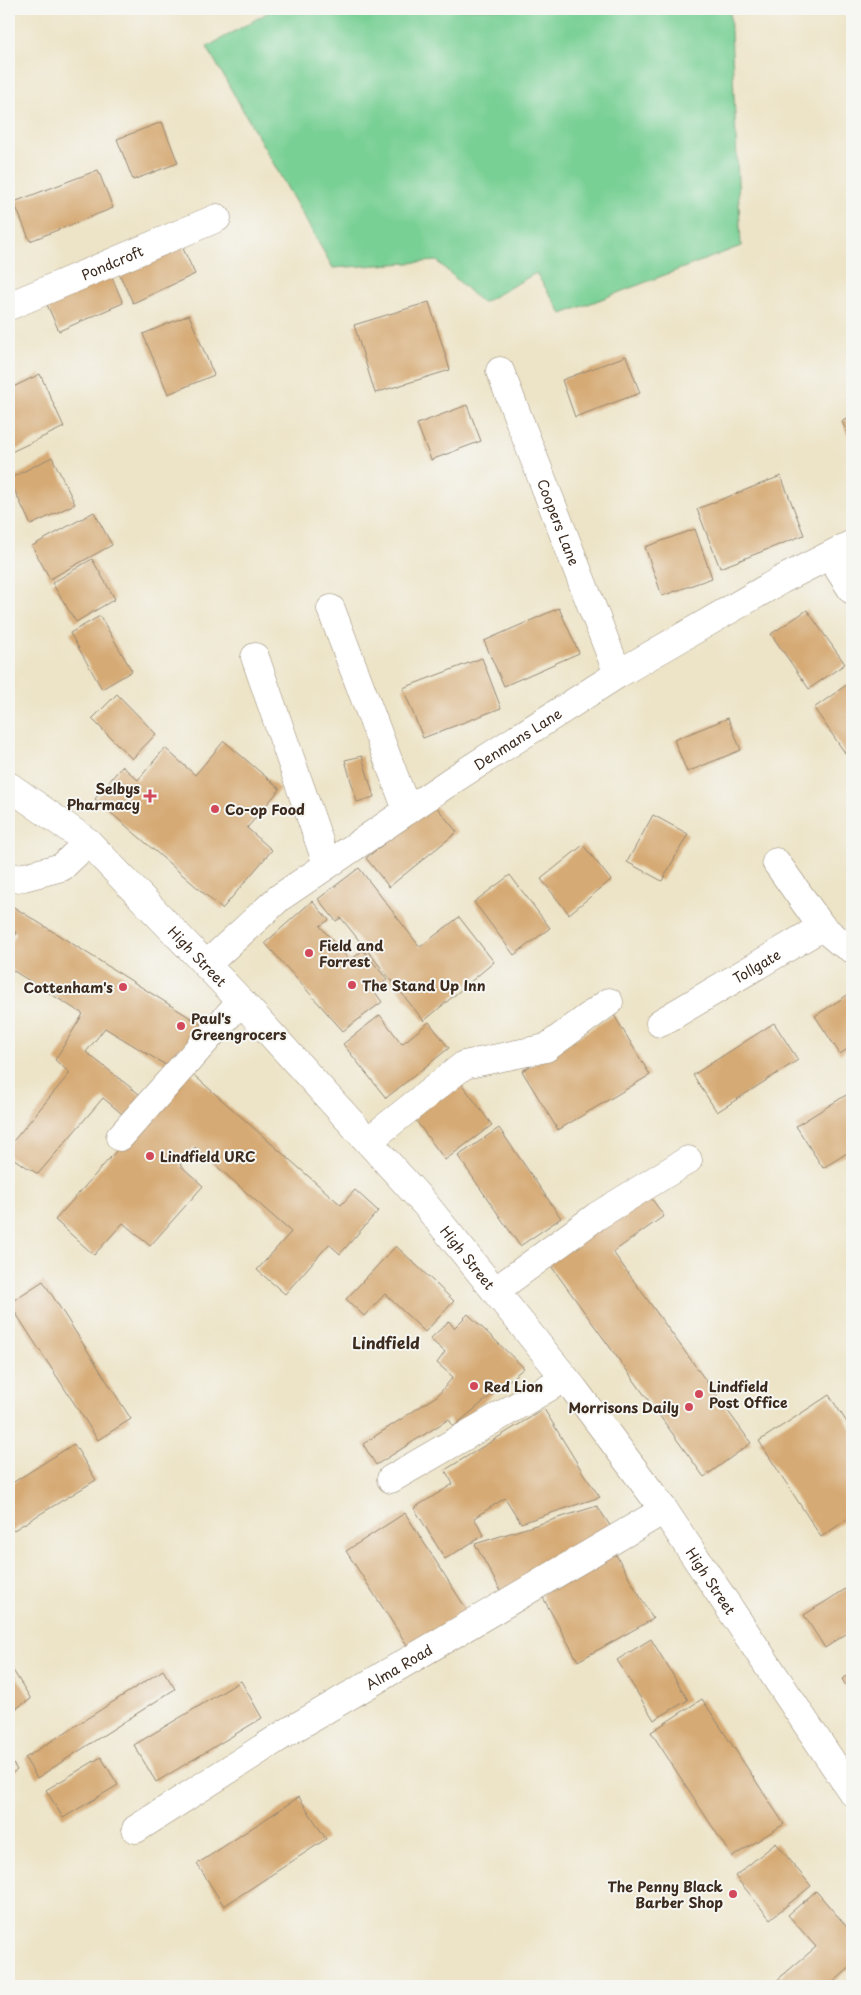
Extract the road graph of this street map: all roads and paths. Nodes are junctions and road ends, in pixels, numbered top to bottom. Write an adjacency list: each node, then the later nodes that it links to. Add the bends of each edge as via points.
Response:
1 (217, 218): 2 (street, Pondcroft)
2 (9, 306)
3 (500, 371): 8 (street, Coopers Lane)
4 (841, 550): 5 (street); 8 (street, Denmans Lane, via 781,580)
5 (852, 590)
6 (331, 609): 10 (street)
7 (255, 657): 13 (street)
8 (618, 674): 10 (street, Denmans Lane)
9 (9, 786): 11 (street, High Street)
10 (407, 810): 13 (street, Denmans Lane)
11 (88, 842): 14 (street, via 62,867); 17 (street, High Street)
12 (776, 862): 15 (street)
13 (327, 864): 17 (street, Denmans Lane, via 279,898)
14 (9, 879)
15 (822, 928): 16 (street); 20 (street, Tollgate)
16 (852, 949)
17 (206, 965): 18 (street, High Street)
18 (241, 1001): 21 (street); 22 (street, High Street)
19 (609, 1002): 22 (street, via 546,1048 464,1064)
20 (660, 1023)
21 (120, 1137)
22 (368, 1141): 24 (street, High Street, via 425,1204)
23 (688, 1160): 24 (street, via 597,1216)
24 (495, 1291): 25 (street, High Street)
25 (564, 1378): 26 (street); 27 (street, High Street)
26 (391, 1479)
27 (664, 1510): 28 (street, High Street); 29 (street, Alma Road, via 286,1733)
28 (852, 1792)
29 (136, 1829)

